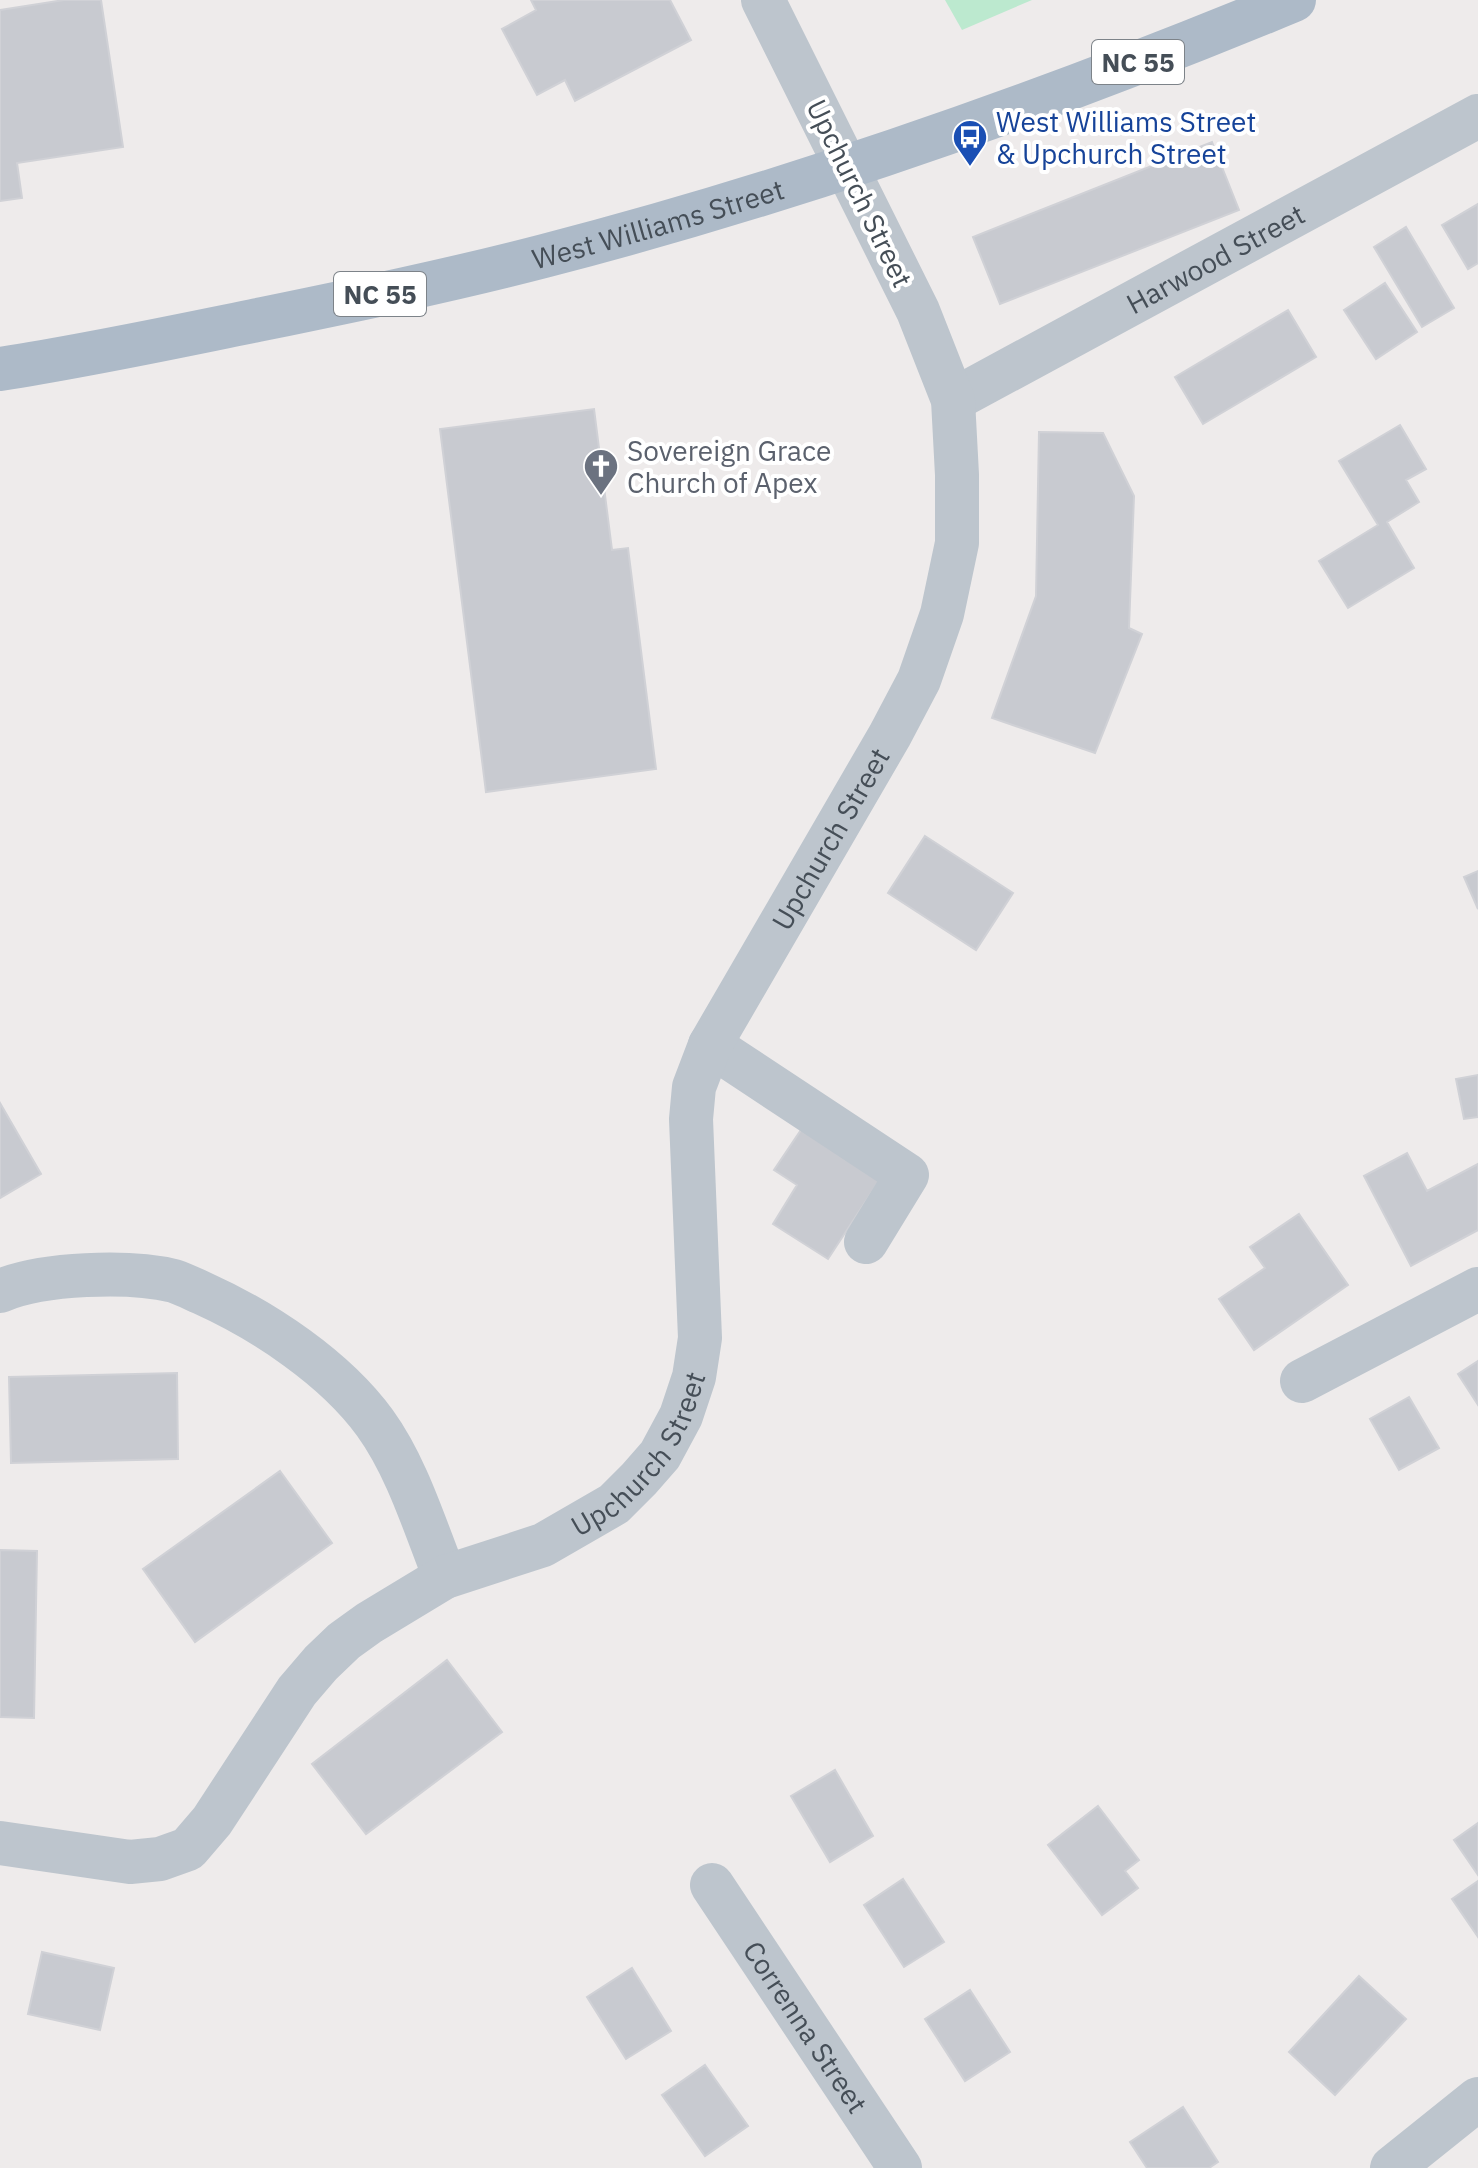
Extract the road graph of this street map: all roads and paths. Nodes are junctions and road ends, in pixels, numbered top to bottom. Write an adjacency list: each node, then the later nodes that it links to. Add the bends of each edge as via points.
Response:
1 (763, 0): 4 (street, Upchurch Street)
2 (1294, 0): 4 (main road, West Williams Street / NC 55)
3 (1478, 116): 6 (street, Harwood Street)
4 (848, 167): 5 (main road, West Williams Street / NC 55, via 542,256 355,300 106,351); 6 (street, Upchurch Street, via 918,311)
5 (12, 360)
6 (953, 400): 7 (street, Upchurch Street, via 957,543 942,614 919,680)
7 (710, 1045): 8 (street, via 907,1175); 12 (street, Upchurch Street, via 694,1087 691,1119 700,1338 681,1416 660,1455 614,1504 543,1545)
8 (866, 1242)
9 (1478, 1289): 11 (street)
10 (0, 1291): 12 (street, via 83,1275 134,1275 175,1282 265,1327 351,1393 377,1425 398,1462)
11 (1302, 1381)
12 (445, 1577): 13 (street, Upchurch Street, via 369,1623 321,1663 188,1849 130,1862)
13 (0, 1843)
14 (712, 1885): 16 (street, Correnna Street)
15 (1478, 2099): 17 (street)
16 (900, 2168)
17 (1392, 2168)

